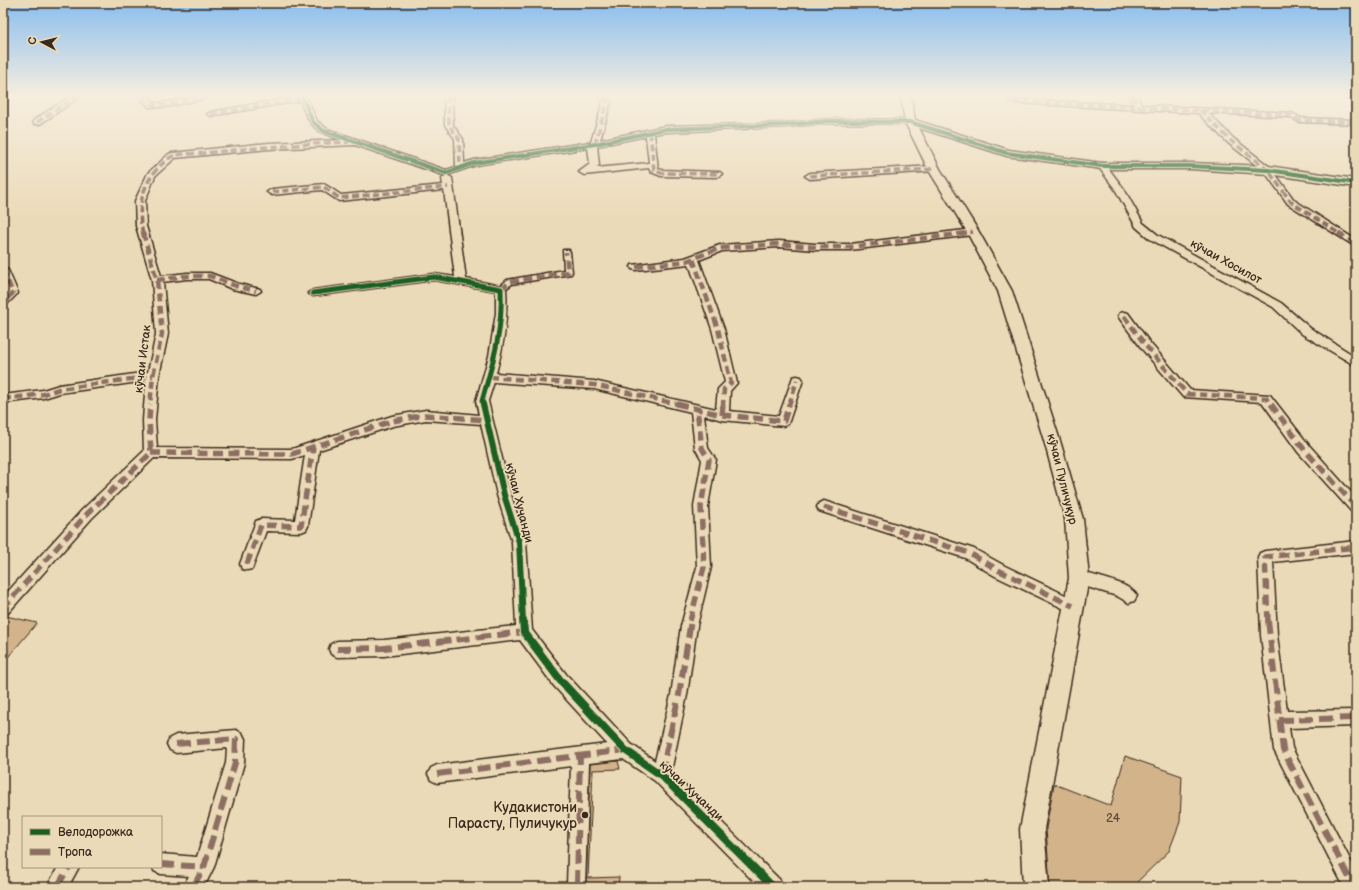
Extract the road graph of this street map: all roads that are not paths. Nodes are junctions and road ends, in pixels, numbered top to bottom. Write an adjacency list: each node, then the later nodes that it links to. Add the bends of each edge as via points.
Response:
1 (342, 138): 9 (street)
2 (458, 138): 13 (street)
3 (596, 138): 10 (street)
4 (626, 138): 10 (street)
5 (651, 138): 11 (street)
6 (918, 138): 14 (street, кӯчаи Пуличуқур)
7 (959, 138): 12 (street, via 1007,153)
8 (1228, 138): 15 (street)
9 (355, 142): 16 (street); 30 (street, кӯчаи Истак, via 269,146 172,156 152,175 140,201 141,226)
10 (594, 145): 11 (street, via 595,165 584,172); 13 (street)
11 (653, 165): 17 (street, via 654,170 661,173)
12 (1102, 166): 15 (street, via 1190,166); 37 (street, кӯчаи Хосилот, via 1119,189 1139,225 1154,237 1277,305 1306,331)
13 (460, 167): 16 (street)
14 (934, 168): 18 (street); 22 (street, кӯчаи Пуличуқур)
15 (1268, 170): 19 (street); 23 (street, via 1291,202)
16 (446, 172): 20 (street)
17 (717, 174)
18 (810, 176)
19 (1356, 183)
20 (448, 187): 21 (street, via 338,198 324,188); 31 (street)
21 (272, 192)
22 (973, 232): 27 (street, via 850,247 779,244 720,248); 51 (street, кӯчаи Пуличуқур, via 1005,291 1053,444 1074,519)
23 (1344, 236): 24 (street); 25 (street)
24 (1356, 238)
25 (1356, 244)
26 (566, 252): 32 (street, via 568,272 510,282)
27 (693, 259): 28 (street); 43 (street, via 718,329 731,383 724,389)
28 (636, 267)
29 (3, 270): 35 (street, via 13,293)
30 (157, 280): 33 (street, via 196,276 215,278 232,286); 38 (street, кӯчаи Истак, via 162,334)
31 (461, 282): 32 (street); 34 (street, via 434,277)
32 (501, 289): 39 (street, кӯчаи Хуҷанди, via 502,313 495,356)
33 (256, 291)
34 (313, 293)
35 (3, 302)
36 (1124, 316): 48 (street, via 1187,394 1266,398 1303,448)
37 (1356, 362)
38 (152, 376): 41 (street); 46 (street, кӯчаи Истак, via 149,420)
39 (488, 377): 42 (street, via 594,385); 44 (street, кӯчаи Хуҷанди, via 482,401)
40 (797, 380): 43 (street, via 784,421)
41 (3, 399)
42 (697, 410): 43 (street); 63 (street, via 702,448 708,460 701,506 704,567 689,626 679,695)
43 (722, 415)
44 (486, 420): 45 (street, via 426,415 392,422); 55 (street, кӯчаи Хуҷанди, via 504,495 519,542)
45 (313, 447): 46 (street, via 292,454); 50 (street, via 302,526 261,526)
46 (151, 453): 54 (street, via 87,514)
47 (824, 507): 53 (street, via 969,553)
48 (1356, 507)
49 (1356, 547): 58 (street, via 1265,557 1269,635)
50 (247, 564)
51 (1079, 578): 52 (street); 53 (street, кӯчаи Пуличуқур)
52 (1129, 596)
53 (1073, 606): 71 (street, кӯчаи Пуличуқур, via 1032,829)
54 (3, 608)
55 (524, 632): 56 (street, via 384,648); 60 (street, кӯчаи Хуҷанди, via 560,680)
56 (338, 649)
57 (1356, 718): 58 (street)
58 (1279, 720): 72 (street, via 1283,750)
59 (176, 744): 65 (street, via 236,739 235,764)
60 (625, 750): 61 (street); 63 (street, кӯчаи Хуҷанди)
61 (580, 755): 62 (street); 67 (street)
62 (437, 774)
63 (661, 775): 70 (street, кӯчаи Хуҷанди)
64 (162, 864): 65 (street)
65 (204, 867): 69 (street)
66 (68, 868): 68 (street)
67 (577, 884)
68 (57, 887)
69 (192, 887)
70 (773, 887)
71 (1036, 887)
72 (1354, 887)

